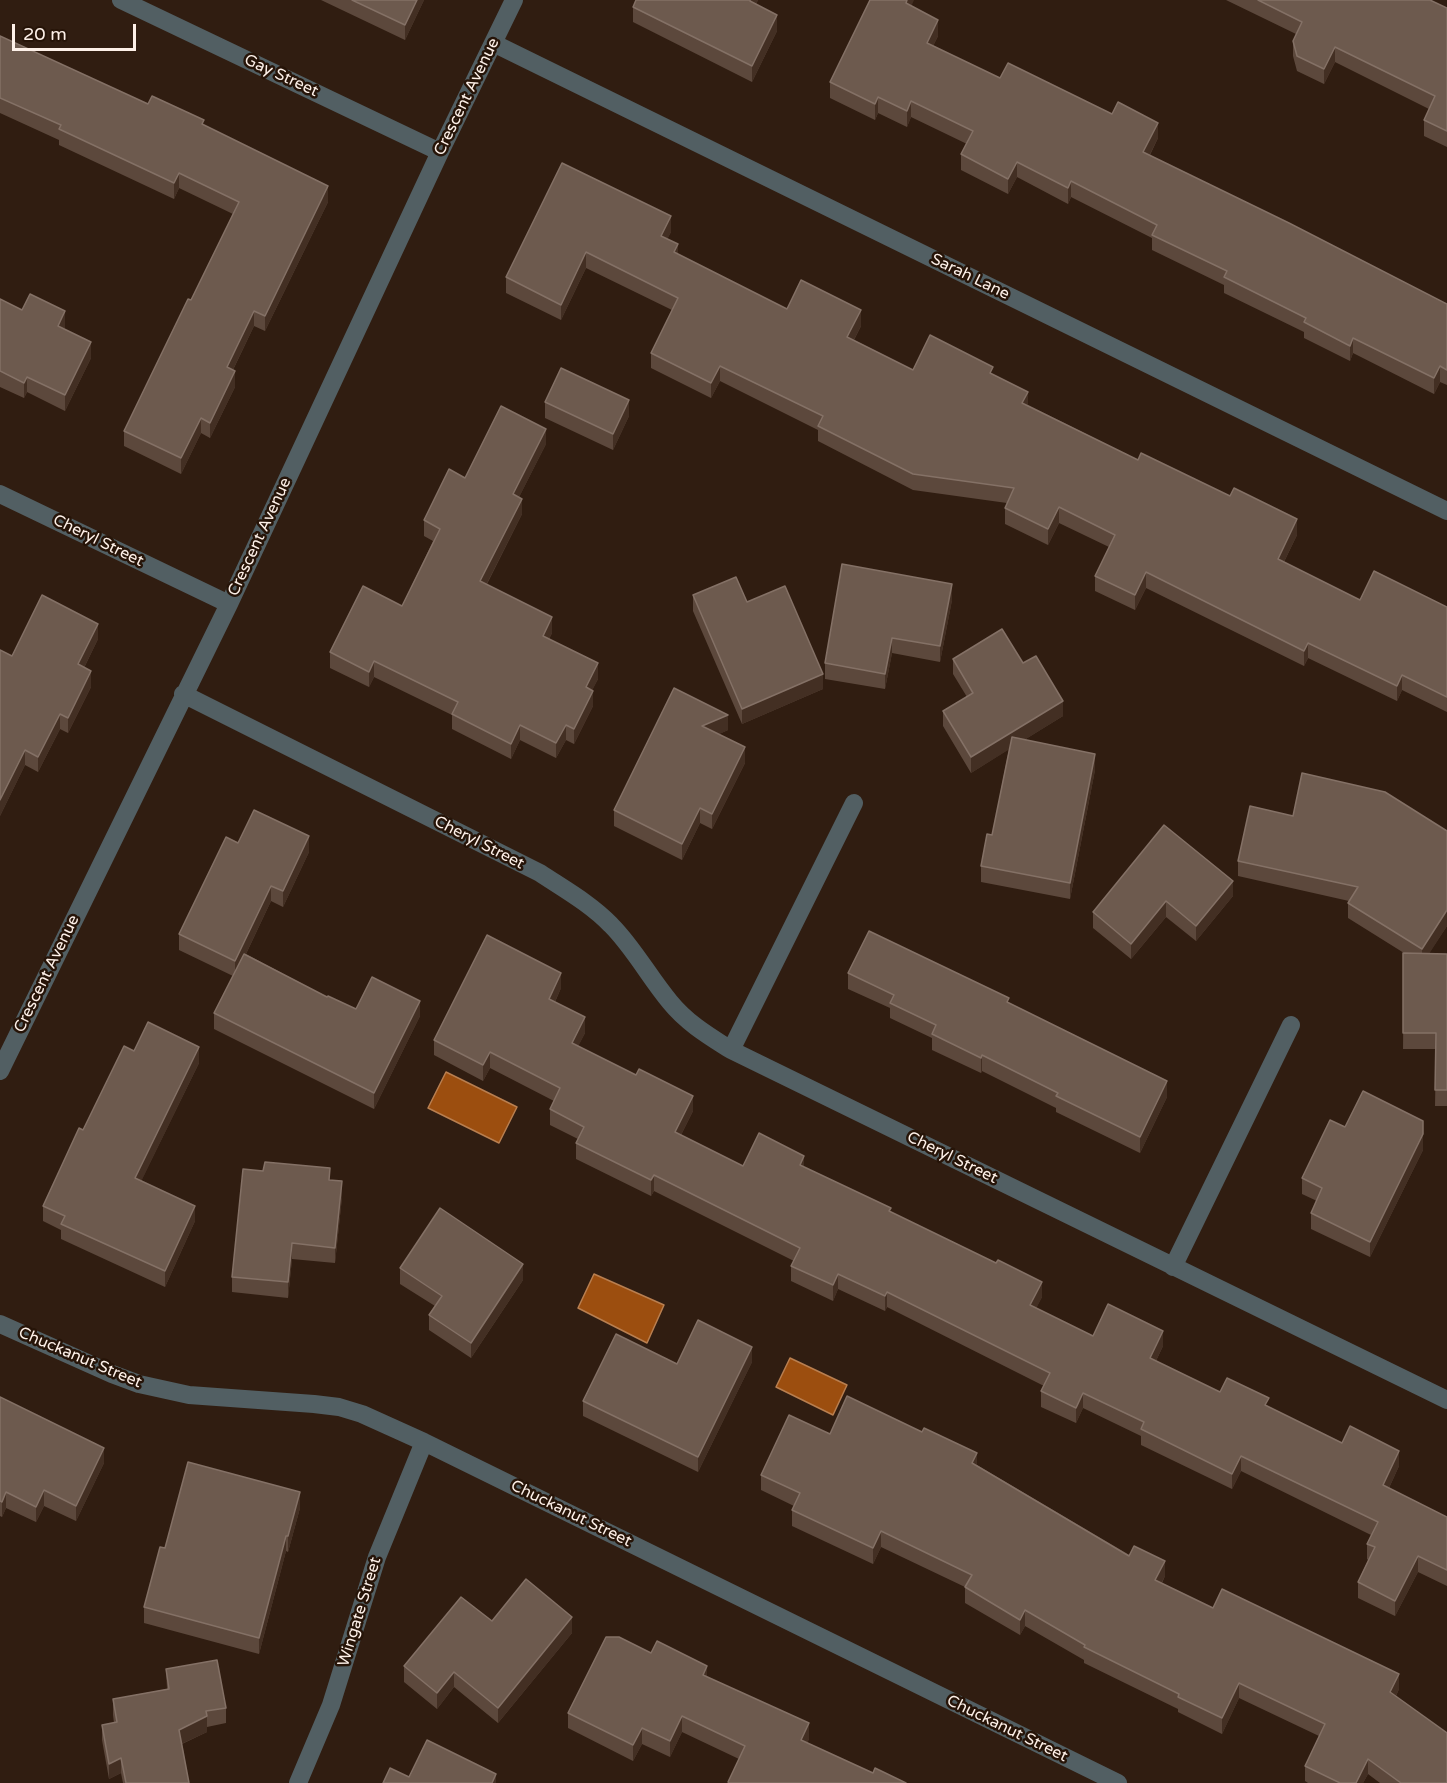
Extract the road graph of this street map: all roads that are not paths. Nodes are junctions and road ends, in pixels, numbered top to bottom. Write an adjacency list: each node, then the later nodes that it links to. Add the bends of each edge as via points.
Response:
1 (121, 0): 4 (street, Gay Street)
2 (514, 0): 3 (street, Crescent Avenue)
3 (493, 43): 4 (street, Crescent Avenue); 6 (street, Sarah Lane)
4 (440, 152): 7 (street, Crescent Avenue)
5 (0, 494): 7 (street, Cheryl Street)
6 (1447, 511)
7 (229, 604): 8 (street, Crescent Avenue)
8 (183, 694): 11 (street, Cheryl Street, via 540,873 609,923 685,1018); 12 (street, Crescent Avenue)
9 (854, 803): 11 (street)
10 (1291, 1025): 13 (street)
11 (731, 1050): 13 (street, Cheryl Street)
12 (0, 1071)
13 (1173, 1267): 15 (street, Cheryl Street)
14 (0, 1324): 16 (street, Chuckanut Street, via 139,1384 189,1395 339,1407)
15 (1447, 1400)
16 (424, 1442): 17 (street, Wingate Street, via 377,1557 331,1705); 18 (street, Chuckanut Street)
17 (298, 1783)
18 (1118, 1783)

